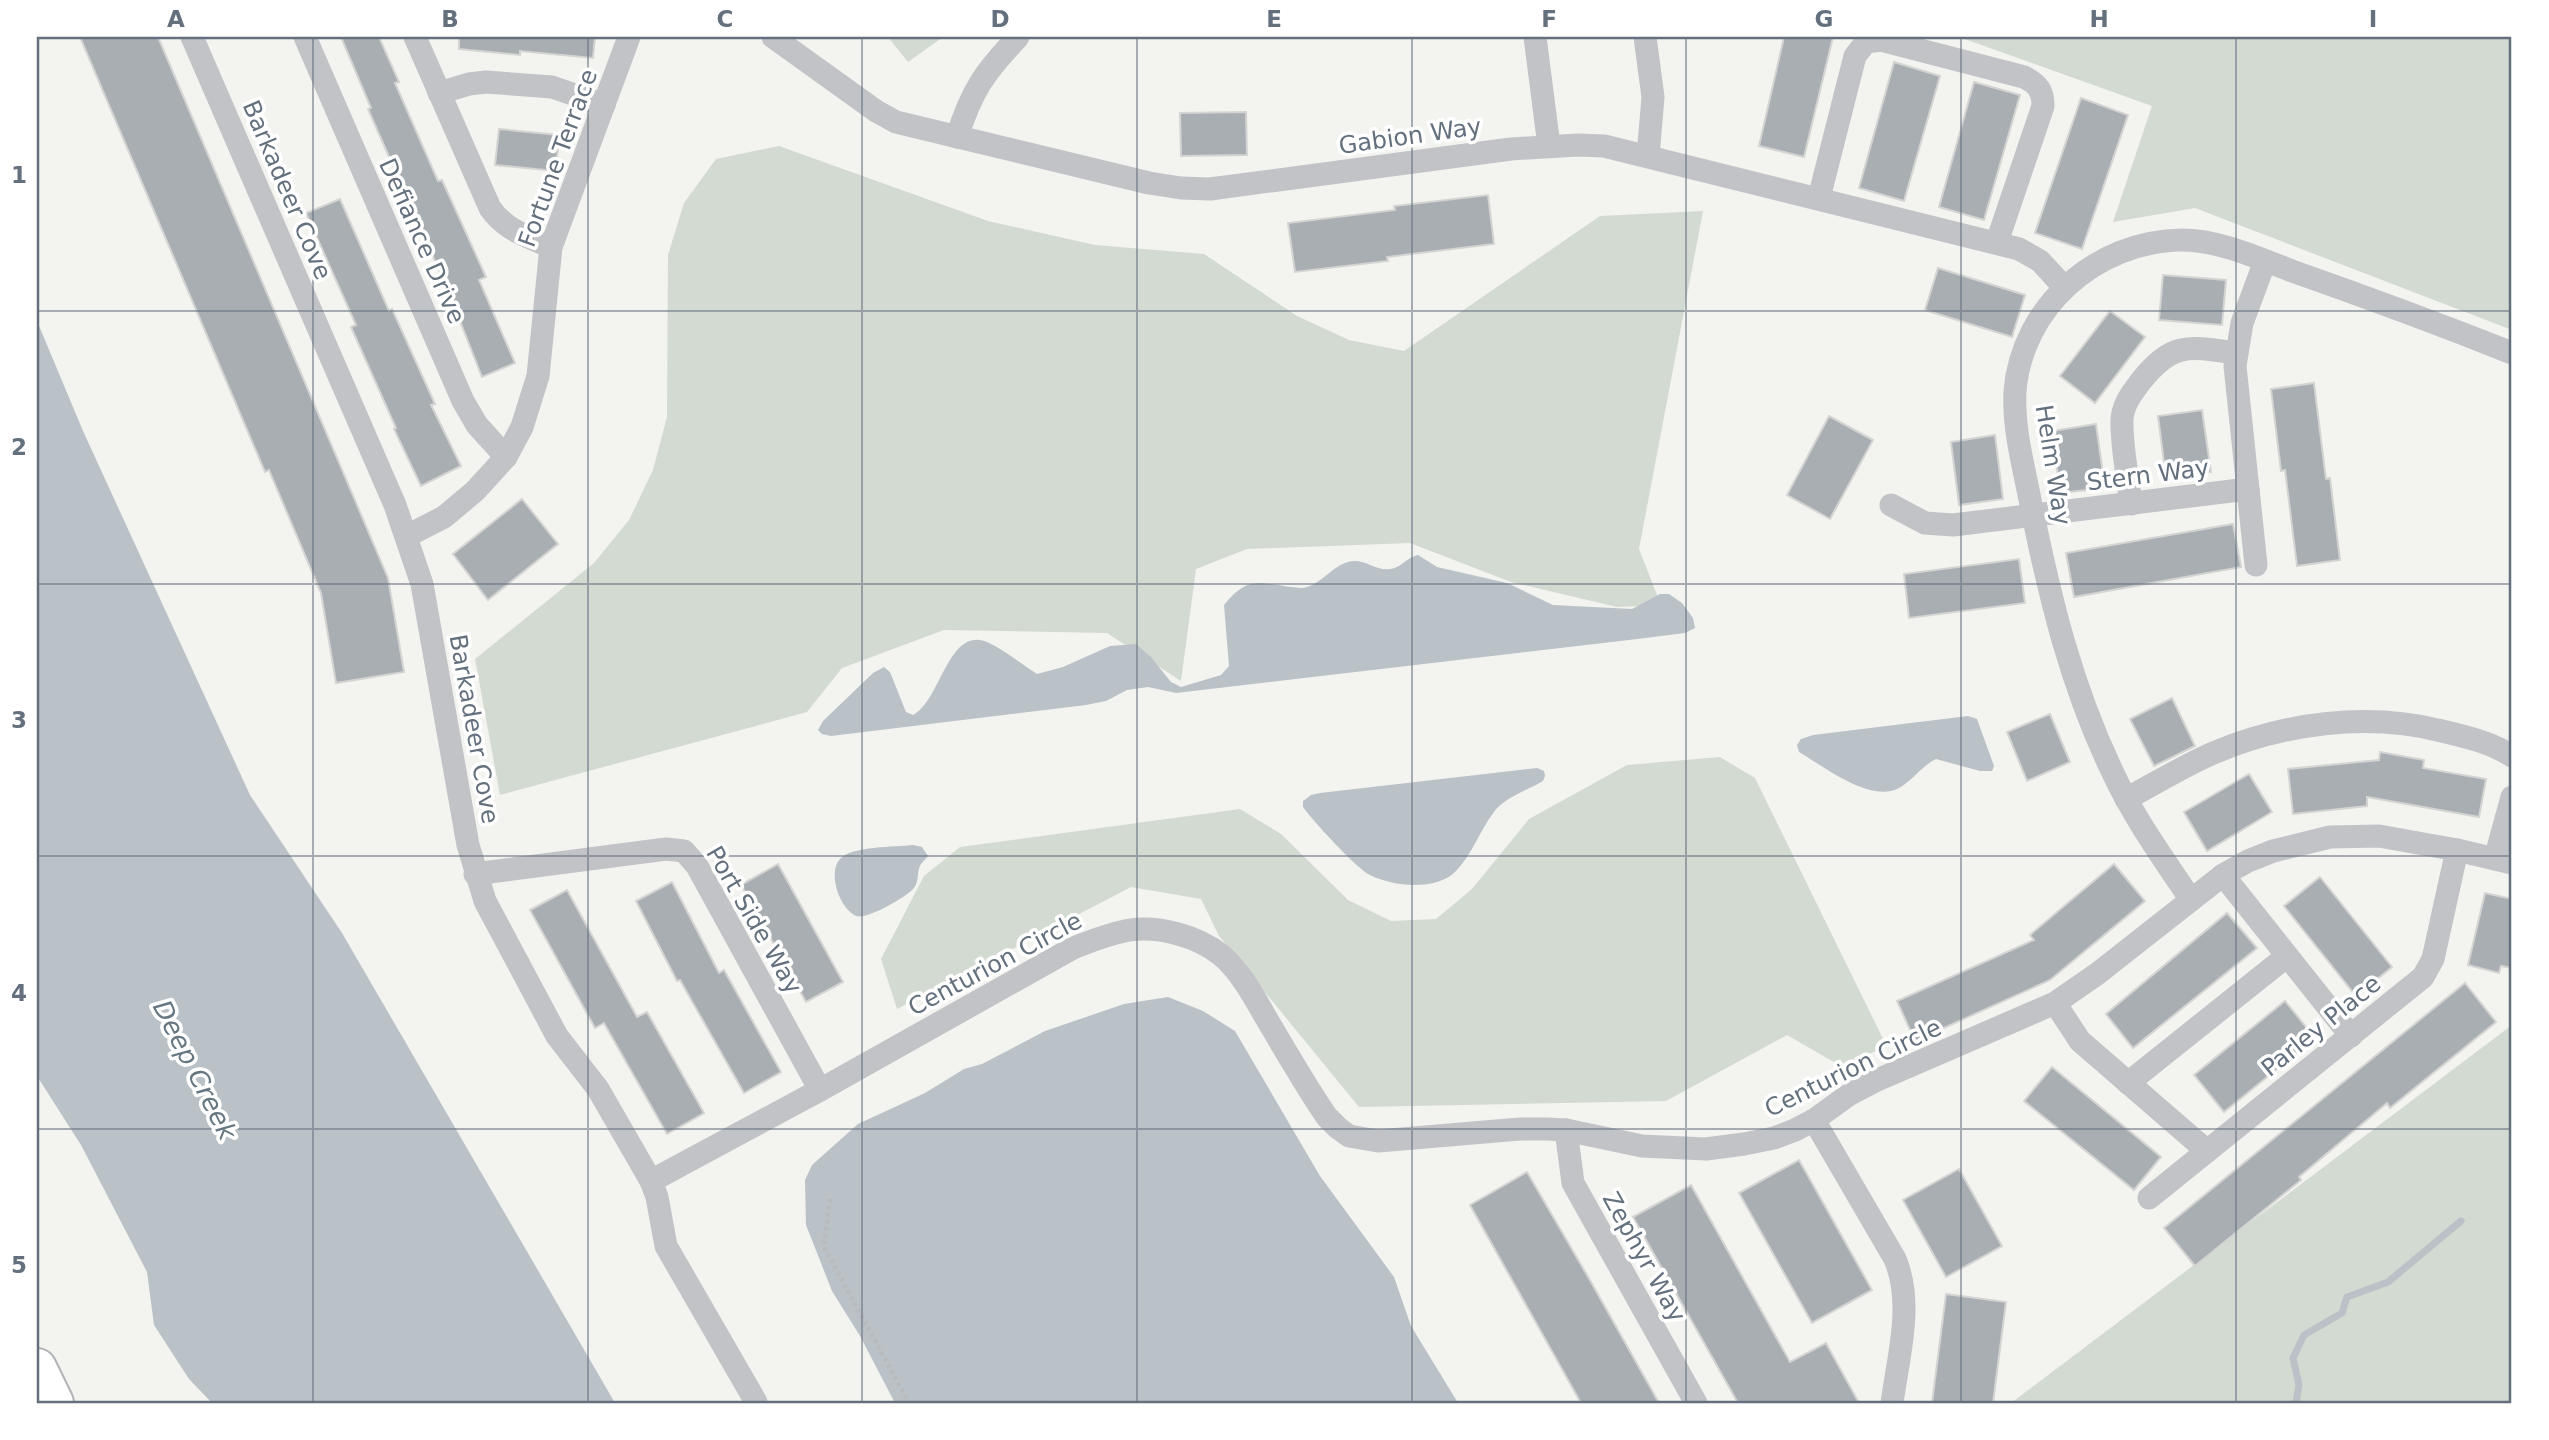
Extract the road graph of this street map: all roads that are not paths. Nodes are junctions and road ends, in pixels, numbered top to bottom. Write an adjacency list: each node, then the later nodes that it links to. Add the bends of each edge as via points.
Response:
1 (192, 37): 26 (street, Barkadeer Cove)
2 (305, 37): 21 (street, Defiance Drive, via 463,401 477,425)
3 (415, 37): 9 (street)
4 (629, 37): 10 (street, Fortune Terrace)
5 (772, 37): 11 (street, Gabion Way, via 886,117)
6 (1018, 37): 11 (street, via 977,85)
7 (1535, 37): 12 (street)
8 (1645, 37): 13 (street, via 1653,97)
9 (439, 93): 10 (street, via 486,82 552,87); 16 (street, via 499,221)
10 (604, 105): 16 (street, Fortune Terrace)
11 (957, 137): 12 (street, Gabion Way, via 1149,183 1210,189)
12 (1549, 146): 13 (street, Gabion Way, via 1604,146)
13 (1648, 156): 14 (street, Gabion Way)
14 (1819, 198): 15 (street, Gabion Way); 15 (street, via 1855,56 1866,42 1881,40 2024,77 2040,88 2043,106)
15 (1997, 242): 18 (street, Gabion Way, via 2039,261)
16 (551, 247): 21 (street, Fortune Terrace, via 538,376 522,427)
17 (2265, 261): 18 (street, Helm Way, via 2212,244 2183,240 2153,243 2104,259); 19 (street); 20 (street, Helm Way)
18 (2064, 287): 25 (street, Helm Way, via 2032,332 2016,388 2017,433)
19 (2235, 353): 22 (street); 23 (street, via 2207,348 2169,353 2156,361 2130,394 2122,423)
20 (2512, 353)
21 (506, 457): 26 (street, Fortune Terrace, via 460,505)
22 (2248, 489): 23 (street, Stern Way); 27 (street)
23 (2131, 504): 25 (street, Stern Way)
24 (1891, 505): 25 (street, Stern Way, via 1938,526)
25 (2033, 515): 30 (street, Helm Way, via 2066,657)
26 (407, 536): 33 (street, Barkadeer Cove, via 422,584)
27 (2256, 565)
28 (2512, 756): 30 (street, via 2490,743 2435,729 2339,722 2241,742)
29 (2512, 797): 32 (street)
30 (2126, 800): 35 (street, Helm Way)
31 (2456, 850): 32 (street, Centurion Circle); 34 (street, Centurion Circle, via 2379,836 2330,837 2273,851); 38 (street, Parley Place, via 2429,969)
32 (2504, 861)
33 (475, 874): 40 (street, Port Side Way, via 666,849 684,851 697,866); 44 (street, Barkadeer Cove, via 497,927 557,1036 598,1089)
34 (2223, 875): 35 (street, Centurion Circle); 36 (street)
35 (2191, 900): 37 (street, Centurion Circle)
36 (2287, 957): 38 (street); 39 (street)
37 (2055, 1003): 39 (street, via 2080,1041); 41 (street, Centurion Circle, via 1875,1081)
38 (2351, 1036): 43 (street, Parley Place)
39 (2128, 1083): 43 (street)
40 (820, 1090): 42 (street, Centurion Circle, via 1073,948 1103,936 1153,929 1197,940 1221,955 1250,990 1323,1111 1349,1136 1393,1141 1520,1129); 44 (street, Centurion Circle)
41 (1814, 1120): 42 (street, Centurion Circle, via 1774,1138 1706,1149 1642,1146); 50 (street, via 1902,1275 1905,1305)
42 (1566, 1130): 49 (street, Zephyr Way, via 1570,1172 1579,1195)
43 (2207, 1151): 45 (street, Parley Place)
44 (651, 1181): 47 (street, Barkadeer Cove, via 666,1245)
45 (2149, 1198)
46 (37, 1368): 48 (highway)
47 (756, 1402)
48 (54, 1403)
49 (1696, 1403)
50 (1892, 1403)

